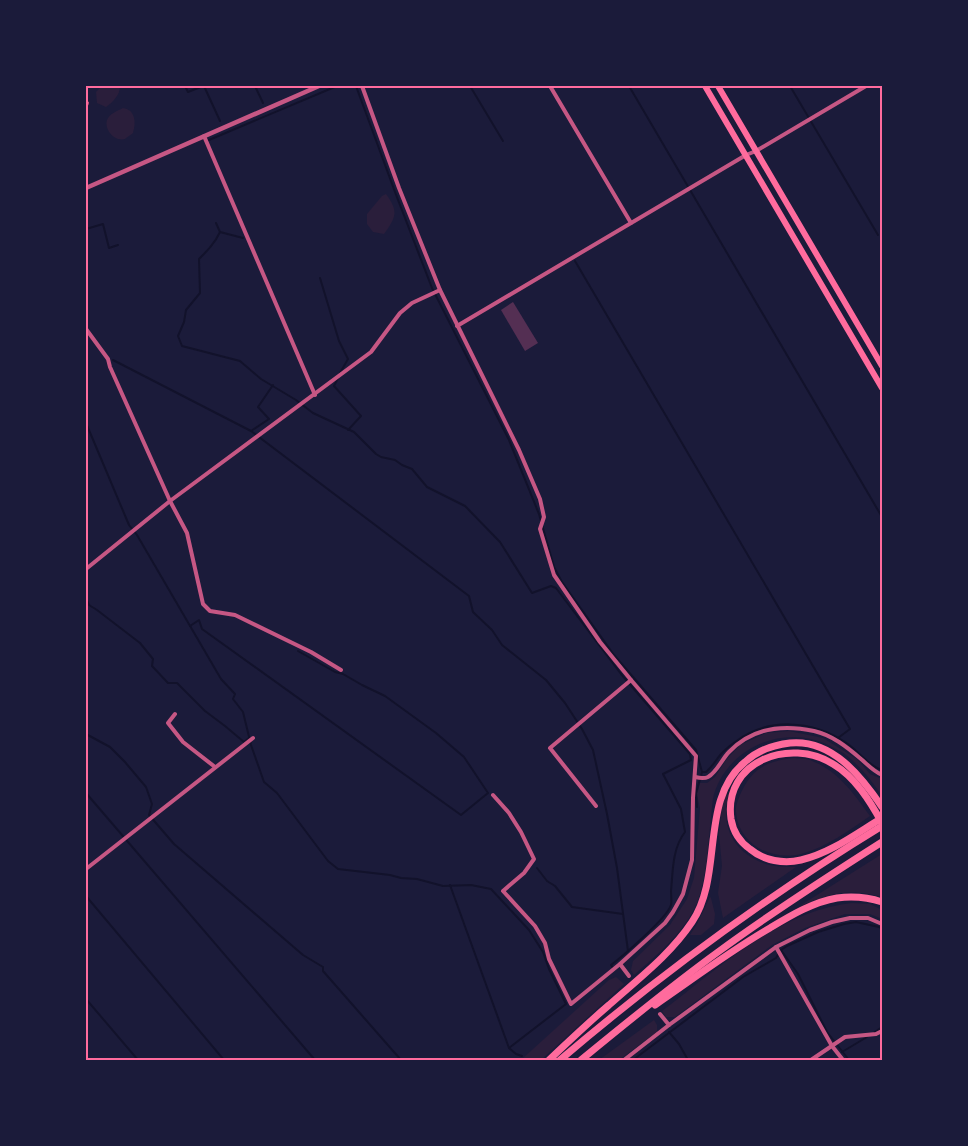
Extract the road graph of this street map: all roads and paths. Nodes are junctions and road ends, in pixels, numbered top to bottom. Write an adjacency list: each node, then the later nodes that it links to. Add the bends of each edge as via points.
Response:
1 (319, 86): 7 (street)
2 (362, 86): 12 (street)
3 (550, 86): 11 (street)
4 (705, 86): 9 (highway)
5 (718, 86): 8 (highway)
6 (866, 86): 8 (street)
7 (203, 136): 10 (street); 17 (street)
8 (756, 151): 9 (street); 15 (highway)
9 (746, 155): 11 (street); 16 (highway)
10 (86, 188)
11 (631, 223): 13 (street)
12 (440, 290): 13 (street); 17 (street, via 400,313 371,352)
13 (457, 326): 21 (street, via 540,499 544,517 540,529 554,575)
14 (86, 329): 18 (street, via 108,359)
15 (882, 366)
16 (882, 388)
17 (315, 395): 18 (street)
18 (170, 501): 19 (street); 20 (street, via 187,533 199,592 210,611 235,615)
19 (86, 569)
20 (341, 670)
21 (631, 680): 26 (street, via 693,751 697,761); 28 (street, via 550,748)
22 (176, 714): 24 (street, via 168,723 183,742)
23 (253, 738): 24 (street)
24 (215, 766): 33 (street)
25 (882, 775): 26 (street, via 829,736 791,727 748,737 710,777)
26 (695, 777): 37 (street, via 692,860 683,894 674,912)
27 (493, 795): 37 (street, via 509,813 534,859 503,891 535,926 571,1004)
28 (596, 806)
29 (882, 807): 44 (highway, via 855,771 821,748 793,743 752,755 726,786 719,806 706,891 693,921 664,956)
30 (882, 818): 31 (highway)
31 (879, 825): 31 (highway, via 862,792 843,771 811,754 790,752 767,757 740,778 731,799 737,835 755,853 776,861 814,856); 45 (highway, via 735,923)
32 (882, 842): 42 (highway, via 719,951)
33 (86, 869)
34 (882, 902): 42 (highway, via 857,897 834,899 792,915 723,957)
35 (882, 924): 36 (street, via 868,918 850,918 810,930)
36 (776, 947): 40 (street); 43 (street)
37 (620, 964): 38 (street)
38 (629, 976)
39 (660, 1014): 40 (street)
40 (669, 1025): 47 (street)
41 (882, 1031): 43 (street, via 845,1037)
42 (608, 1038): 46 (highway)
43 (832, 1046): 48 (street); 49 (street)
44 (549, 1060)
45 (560, 1060)
46 (581, 1060)
47 (624, 1060)
48 (811, 1060)
49 (843, 1060)

